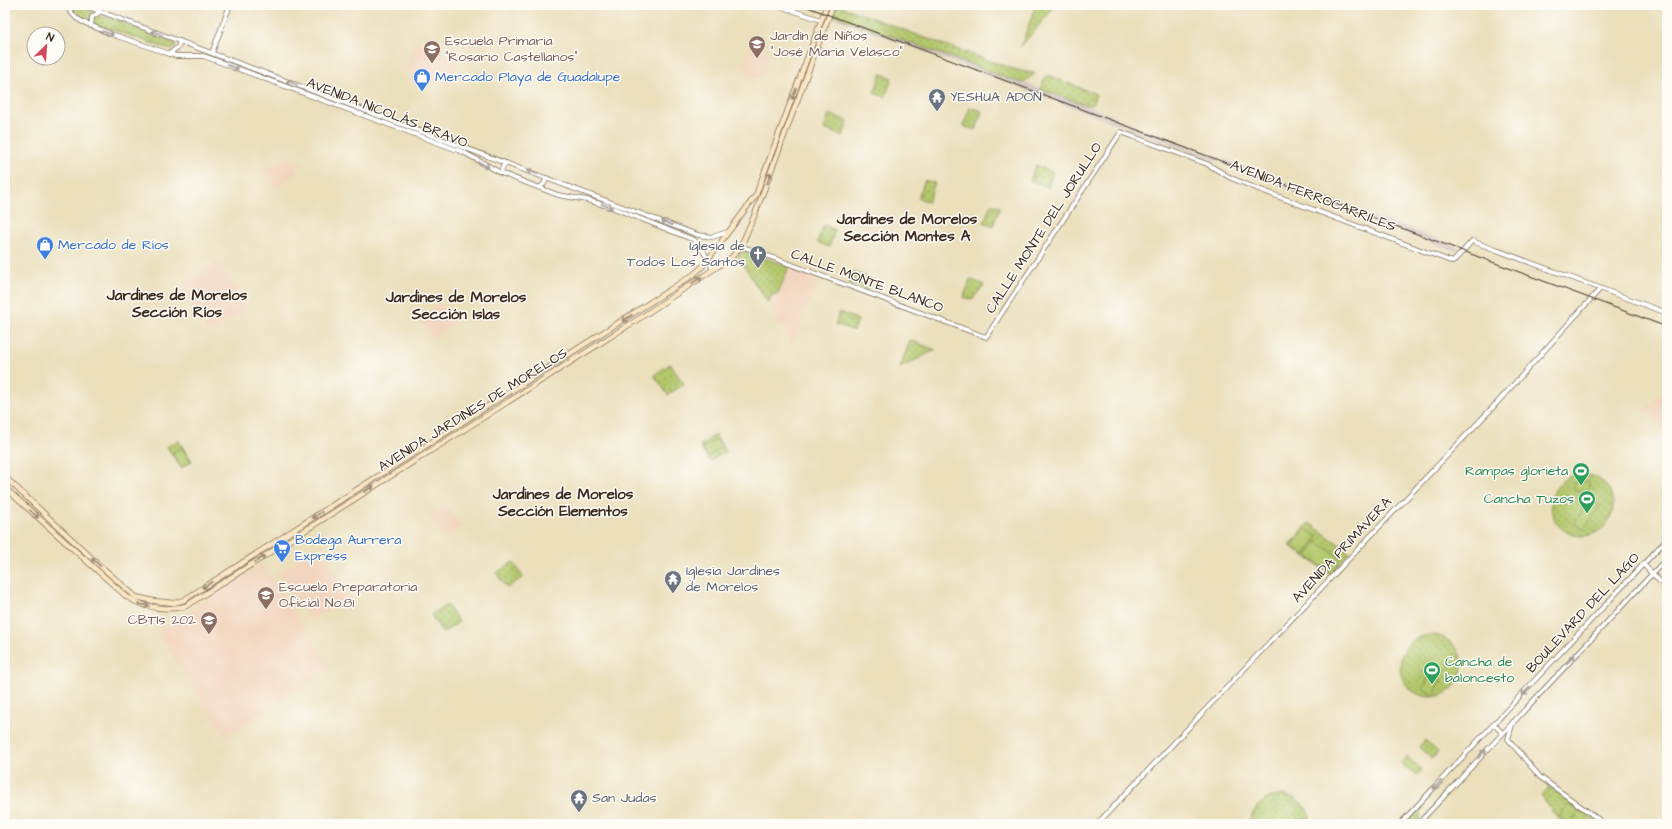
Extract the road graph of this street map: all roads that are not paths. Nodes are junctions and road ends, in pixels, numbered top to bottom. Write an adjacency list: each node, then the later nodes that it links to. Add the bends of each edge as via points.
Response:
1 (65, 5): 9 (street, AVENIDA NICOLÁS BRAVO, via 76,18)
2 (83, 5): 7 (street, AVENIDA NICOLÁS BRAVO)
3 (230, 5): 11 (street)
4 (776, 5): 8 (street)
5 (827, 5): 8 (main road, AVENIDA JARDINES DE MORELOS)
6 (833, 5): 14 (main road, AVENIDA JARDINES DE MORELOS)
7 (101, 12): 9 (street, via 92,17); 10 (street, AVENIDA NICOLÁS BRAVO, one-way to 7)
8 (821, 20): 13 (main road, AVENIDA JARDINES DE MORELOS)
9 (91, 26): 12 (street, AVENIDA NICOLÁS BRAVO, one-way to 12)
10 (180, 41): 11 (street, AVENIDA NICOLÁS BRAVO); 12 (street, via 178,47)
11 (212, 53): 15 (street, AVENIDA NICOLÁS BRAVO, one-way to 11)
12 (169, 54): 16 (street, AVENIDA NICOLÁS BRAVO, one-way to 16, via 209,58)
13 (798, 82): 14 (main road); 24 (main road, AVENIDA JARDINES DE MORELOS, one-way to 24, via 756,195)
14 (804, 84): 25 (main road, AVENIDA JARDINES DE MORELOS, one-way to 14)
15 (371, 112): 16 (street); 18 (street, AVENIDA NICOLÁS BRAVO)
16 (368, 118): 19 (street, AVENIDA NICOLÁS BRAVO, one-way to 19, via 463,152)
17 (1120, 132): 32 (street, AVENIDA FERROCARRILES, via 1207,164 1253,188 1453,262 1472,241); 34 (street, CALLE MONTE DEL JORULLO)
18 (506, 163): 19 (street); 20 (street, AVENIDA NICOLÁS BRAVO, one-way to 18)
19 (501, 173): 21 (street, AVENIDA NICOLÁS BRAVO)
20 (547, 178): 21 (street); 22 (street, AVENIDA NICOLÁS BRAVO)
21 (540, 187): 23 (street, AVENIDA NICOLÁS BRAVO, via 558,195)
22 (588, 193): 23 (street); 26 (street, AVENIDA NICOLÁS BRAVO, one-way to 22)
23 (587, 200): 28 (street, AVENIDA NICOLÁS BRAVO, one-way to 28)
24 (745, 210): 25 (main road); 27 (main road, AVENIDA JARDINES DE MORELOS)
25 (755, 214): 29 (main road, AVENIDA JARDINES DE MORELOS)
26 (680, 228): 27 (street, AVENIDA NICOLÁS BRAVO, via 705,237); 28 (street)
27 (730, 230): 30 (main road, AVENIDA JARDINES DE MORELOS)
28 (678, 233): 30 (street, AVENIDA NICOLÁS BRAVO, via 700,245)
29 (741, 246): 31 (main road, AVENIDA JARDINES DE MORELOS, via 732,256); 34 (street, CALLE MONTE BLANCO)
30 (708, 259): 31 (street, AVENIDA NICOLÁS BRAVO); 35 (main road, AVENIDA JARDINES DE MORELOS, one-way to 35, via 693,275)
31 (713, 269): 36 (main road, AVENIDA JARDINES DE MORELOS, one-way to 31)
32 (1600, 288): 33 (street); 53 (street, AVENIDA PRIMAVERA, via 1495,405)
33 (1667, 313)
34 (986, 337)
35 (552, 365): 36 (main road); 37 (main road, AVENIDA JARDINES DE MORELOS)
36 (556, 370): 38 (main road, AVENIDA JARDINES DE MORELOS)
37 (425, 446): 38 (main road); 39 (main road, AVENIDA JARDINES DE MORELOS)
38 (429, 451): 41 (main road, AVENIDA JARDINES DE MORELOS)
39 (384, 473): 41 (main road); 43 (main road, AVENIDA JARDINES DE MORELOS, one-way to 43)
40 (5, 477): 43 (main road, AVENIDA JARDINES DE MORELOS, one-way to 40, via 184,600 174,603 154,601 136,597 128,591)
41 (387, 478): 45 (main road, AVENIDA JARDINES DE MORELOS, one-way to 41)
42 (5, 488): 45 (main road, AVENIDA JARDINES DE MORELOS, one-way to 45, via 127,598 138,604 161,609 186,606)
43 (282, 537): 45 (main road)
44 (1667, 539): 47 (street, BOULEVARD DEL LAGO)
45 (286, 542)
46 (1667, 558): 48 (street, BOULEVARD DEL LAGO)
47 (1644, 565): 48 (street); 51 (street, BOULEVARD DEL LAGO, one-way to 51)
48 (1652, 575): 49 (street); 50 (street, BOULEVARD DEL LAGO, one-way to 48)
49 (1667, 589)
50 (1514, 721): 52 (street, BOULEVARD DEL LAGO); 56 (street, via 1508,739 1540,777)
51 (1494, 724): 52 (street); 54 (street, BOULEVARD DEL LAGO, one-way to 54)
52 (1502, 733): 55 (street, BOULEVARD DEL LAGO, one-way to 52)
53 (1097, 824)
54 (1400, 824)
55 (1418, 824)
56 (1605, 824)

